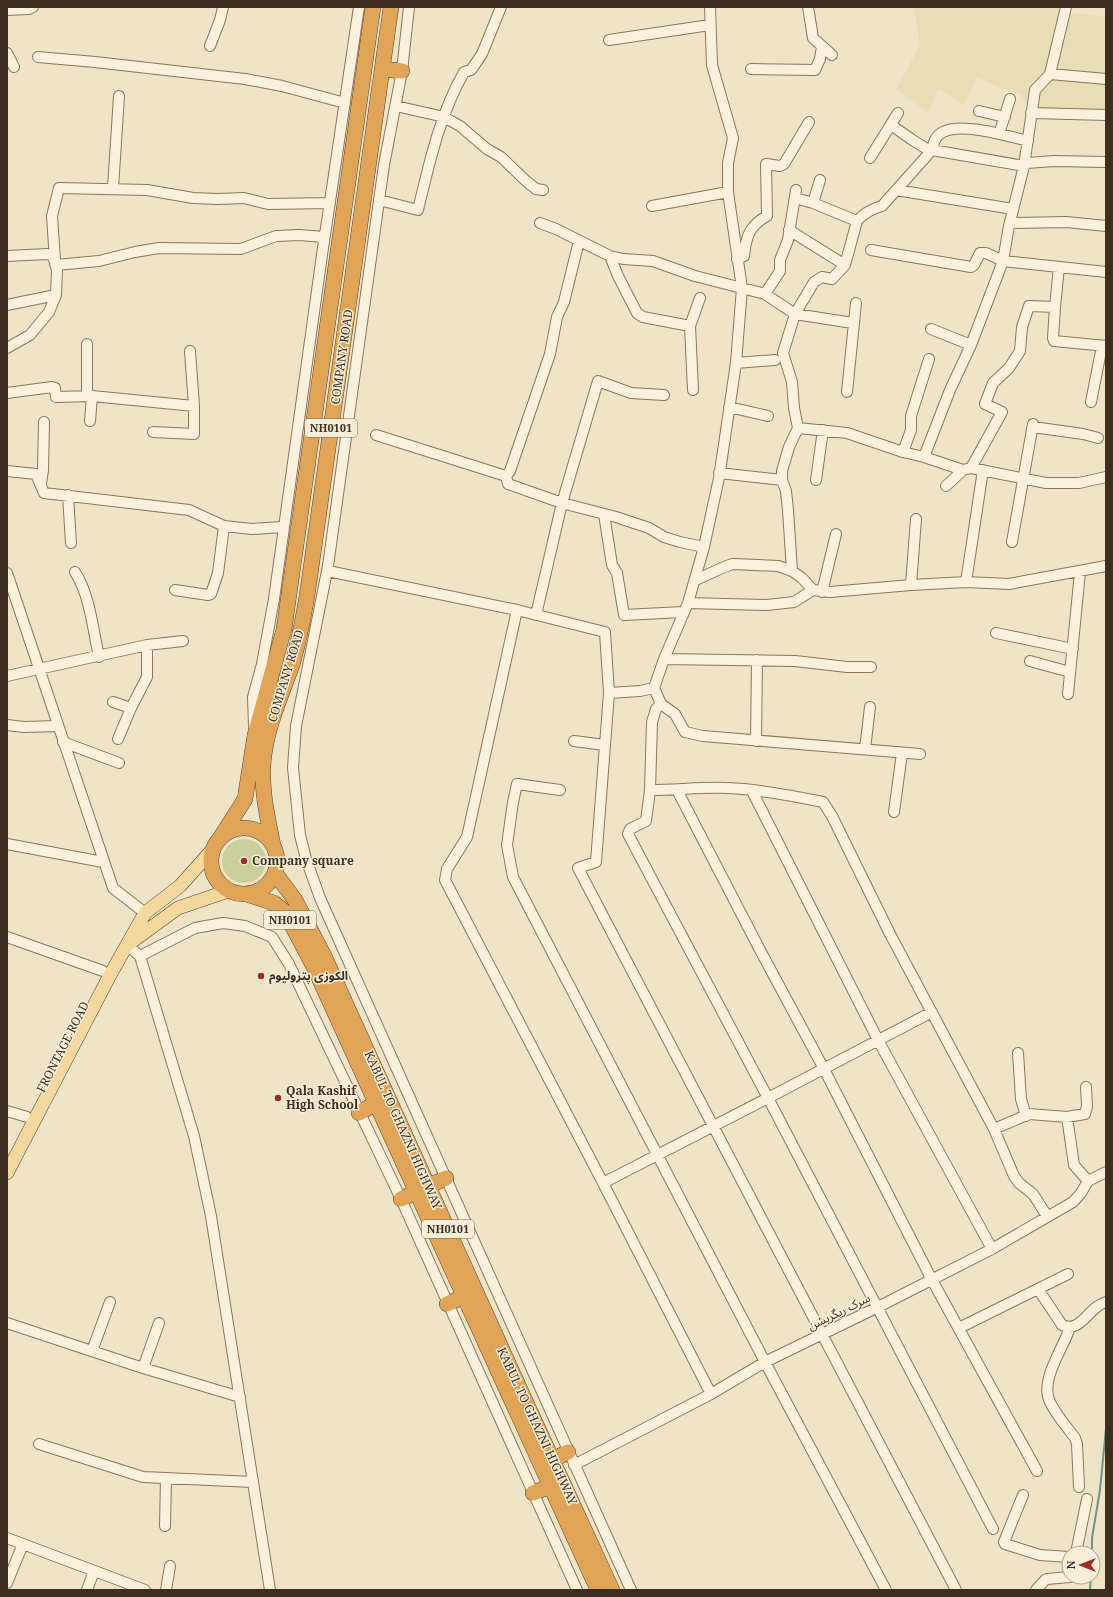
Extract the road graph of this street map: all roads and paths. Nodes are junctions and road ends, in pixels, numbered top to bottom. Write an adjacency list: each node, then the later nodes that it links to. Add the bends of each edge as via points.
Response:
1 (223, 7): 14 (street)
2 (359, 7): 27 (street)
3 (373, 7): 162 (highway, COMPANY ROAD / NH0101, via 289,601)
4 (391, 7): 20 (highway, COMPANY ROAD / NH0101)
5 (409, 7): 22 (street)
6 (502, 7): 32 (street, via 482,54 471,70 464,72 457,83)
7 (710, 7): 12 (street)
8 (808, 7): 15 (street, via 813,38)
9 (1066, 7): 23 (street)
10 (31, 8): 11 (street)
11 (7, 10)
12 (710, 25): 13 (street); 47 (street, via 712,65 733,138 728,163)
13 (609, 40)
14 (210, 46)
15 (822, 46): 17 (street); 21 (street, via 815,70)
16 (7, 54): 19 (street)
17 (832, 55)
18 (38, 57): 27 (street, via 245,79)
19 (14, 67)
20 (382, 69): 22 (highway); 179 (highway, COMPANY ROAD / NH0101, via 307,596 294,656 273,716 264,754 263,792)
21 (751, 69)
22 (402, 70): 28 (street)
23 (1050, 74): 24 (street); 30 (street, via 1036,90)
24 (1106, 79)
25 (119, 96): 44 (street)
26 (1010, 99): 34 (street)
27 (345, 103): 49 (street)
28 (396, 106): 32 (street); 48 (street)
29 (979, 110): 34 (street)
30 (1031, 113): 33 (street); 38 (street)
31 (898, 114): 36 (street)
32 (444, 116): 45 (street, via 501,157 536,188); 48 (street, via 418,210)
33 (1106, 116)
34 (1004, 117): 37 (street)
35 (809, 122): 63 (street, via 782,166 766,164 767,216 747,235 744,256)
36 (891, 125): 39 (street); 40 (street)
37 (999, 134): 38 (street); 39 (street, via 976,129 943,132 934,139)
38 (1028, 141): 42 (street)
39 (931, 150): 42 (street); 46 (street)
40 (870, 158)
41 (1106, 162): 42 (street, via 1054,161 1027,163)
42 (1024, 166): 52 (street)
43 (820, 180): 50 (street)
44 (113, 188): 49 (street, via 218,200 244,198 268,204); 65 (street, via 59,188 52,216)
45 (544, 190)
46 (896, 190): 52 (street); 53 (street, via 882,206 870,210)
47 (728, 192): 51 (street); 63 (street)
48 (379, 200): 128 (street)
49 (330, 203): 58 (street)
50 (813, 203): 53 (street); 57 (street, via 795,194)
51 (652, 206)
52 (1013, 209): 55 (street)
53 (857, 221): 66 (street)
54 (540, 223): 59 (street)
55 (1010, 223): 56 (street, via 1066,222); 64 (street)
56 (1106, 226)
57 (789, 230): 66 (street); 70 (street, via 780,260 780,271)
58 (324, 237): 65 (street, via 276,236 241,249 159,248 99,261); 122 (street)
59 (579, 241): 62 (street); 110 (street, via 564,302 557,317 550,354 510,471)
60 (871, 250): 64 (street, via 971,267 980,253)
61 (7, 256): 65 (street, via 47,254 53,256)
62 (610, 256): 69 (street, via 653,261 695,276); 78 (street, via 637,313 643,317)
63 (737, 259): 69 (street)
64 (1003, 261): 67 (street); 81 (street)
65 (56, 263): 71 (street)
66 (845, 265): 76 (street, via 832,279 822,277 814,282)
67 (1058, 267): 68 (street); 75 (street)
68 (1106, 272)
69 (742, 288): 70 (street); 87 (street)
70 (765, 294): 76 (street)
71 (56, 295): 74 (street); 83 (street, via 49,312 30,335)
72 (700, 298): 78 (street)
73 (856, 303): 77 (street)
74 (7, 305)
75 (1055, 307): 82 (street, via 1054,340); 106 (street, via 1029,306 1022,327 1020,351 1009,368 993,383 985,404 1002,412)
76 (795, 314): 77 (street); 99 (street, via 783,353 792,382)
77 (853, 323): 89 (street)
78 (690, 326): 88 (street)
79 (931, 329): 81 (street)
80 (87, 344): 92 (street)
81 (971, 345): 105 (street)
82 (1104, 346): 93 (street)
83 (7, 348)
84 (190, 351): 94 (street)
85 (929, 359): 104 (street)
86 (775, 360): 87 (street)
87 (736, 363): 95 (street)
88 (693, 390)
89 (847, 392)
90 (7, 393): 92 (street, via 52,387 56,397)
91 (664, 395): 118 (street, via 631,393 598,382)
92 (90, 396): 94 (street); 97 (street)
93 (1091, 402)
94 (194, 406): 101 (street, via 194,434)
95 (729, 407): 96 (street); 109 (street)
96 (768, 416)
97 (90, 421)
98 (44, 422): 115 (street)
99 (798, 428): 100 (street); 113 (street, via 789,447)
100 (824, 430): 104 (street, via 846,433); 114 (street)
101 (153, 432)
102 (376, 435): 110 (street)
103 (1098, 438): 112 (street, via 1033,426)
104 (903, 452): 105 (street)
105 (924, 457): 106 (street)
106 (967, 469): 107 (street); 116 (street)
107 (983, 470): 112 (street); 134 (street)
108 (7, 471): 115 (street, via 36,474)
109 (719, 474): 113 (street); 126 (street)
110 (506, 476): 118 (street, via 508,484)
111 (1106, 477): 112 (street, via 1079,483 1046,483)
112 (1023, 478): 124 (street)
113 (782, 480): 129 (street, via 786,491)
114 (816, 480)
115 (41, 484): 117 (street, via 44,493)
116 (946, 486)
117 (68, 495): 121 (street, via 188,510); 125 (street)
118 (562, 503): 119 (street); 140 (street)
119 (604, 514): 126 (street, via 649,528 664,537); 138 (street, via 612,565 618,573 624,615)
120 (916, 519): 135 (street)
121 (224, 526): 122 (street, via 252,529); 136 (street, via 218,574 211,594)
122 (283, 527): 162 (street, via 274,599 253,698)
123 (836, 534): 137 (street)
124 (1012, 542)
125 (72, 543)
126 (704, 547): 133 (street)
127 (1106, 566): 131 (street)
128 (328, 571): 139 (street); 207 (street, via 296,726 293,768 300,835 320,898)
129 (792, 571): 133 (street, via 778,566 733,564); 137 (street)
130 (75, 572): 145 (street, via 86,596)
131 (1080, 572): 134 (street, via 1009,584); 144 (street)
132 (7, 573): 150 (street)
133 (695, 580): 138 (street)
134 (966, 582): 135 (street)
135 (911, 585): 137 (street)
136 (175, 590)
137 (818, 591): 138 (street, via 794,602)
138 (685, 608): 146 (street)
139 (517, 610): 140 (street); 209 (street, via 467,836 447,869 445,880)
140 (536, 615): 154 (street, via 605,632)
141 (996, 633): 144 (street)
142 (183, 641): 143 (street)
143 (147, 645): 145 (street); 159 (street, via 147,677)
144 (1073, 650): 151 (street)
145 (99, 657): 150 (street)
146 (664, 659): 147 (street); 153 (street)
147 (757, 660): 149 (street, via 795,660 847,667); 164 (street)
148 (1030, 661): 151 (street)
149 (871, 667)
150 (39, 670): 152 (street); 161 (street)
151 (1070, 672): 155 (street)
152 (7, 676)
153 (654, 688): 154 (street); 157 (street)
154 (609, 693): 167 (street)
155 (1068, 694)
156 (113, 702): 159 (street)
157 (662, 704): 164 (street, via 675,714 685,732); 173 (street, via 656,710 652,722)
158 (870, 707): 168 (street)
159 (131, 708): 163 (street)
160 (7, 725): 161 (street)
161 (58, 726): 166 (street)
162 (255, 735): 178 (highway, COMPANY ROAD / NH0101, via 245,799)
163 (118, 739)
164 (756, 740): 168 (street)
165 (574, 741): 167 (street)
166 (63, 742): 171 (street); 180 (street)
167 (604, 745): 201 (street, via 596,862 578,868)
168 (865, 750): 169 (street)
169 (902, 753): 170 (street); 176 (street)
170 (920, 754)
171 (119, 763)
172 (560, 790): 203 (street, via 519,783 517,786 507,845 513,876)
173 (650, 790): 174 (street); 194 (street, via 646,821 630,829 628,834)
174 (677, 790): 175 (street, via 728,788); 192 (street)
175 (752, 791): 189 (street, via 823,802); 190 (street)
176 (894, 812)
177 (7, 844): 180 (street)
178 (216, 844): 179 (highway, via 232,830 247,828 262,834); 182 (highway, NH0101, via 211,863 212,870 218,882); 184 (main road, via 180,886)
179 (273, 845): 181 (highway, NH0101, via 276,854)
180 (103, 862): 184 (street, via 113,888)
181 (275, 873): 183 (highway, via 264,888); 210 (highway, KABUL TO GHAZNI HIGHWAY / NH0101, via 295,900 325,958)
182 (228, 890): 183 (highway, NH0101); 186 (main road, via 178,908)
183 (246, 894): 195 (highway, KABUL TO GHAZNI HIGHWAY / NH0101, via 274,903 285,912 314,967)
184 (145, 913): 186 (main road)
185 (7, 937): 188 (street)
186 (127, 945): 187 (street); 188 (main road, FRONTAGE ROAD, via 110,960); 206 (main road)
187 (140, 956): 197 (street, via 195,928 223,923 245,926 272,938 289,964); 231 (street, via 194,1136 211,1216)
188 (103, 971): 199 (main road, FRONTAGE ROAD)
189 (932, 1012): 190 (street); 202 (street)
190 (878, 1040): 192 (street); 213 (street)
191 (1018, 1053): 198 (street, via 1021,1096)
192 (824, 1069): 194 (street); 215 (street)
193 (1086, 1087): 200 (street, via 1085,1114)
194 (768, 1098): 201 (street); 221 (street)
195 (376, 1103): 197 (highway); 210 (highway, KABUL TO GHAZNI HIGHWAY / NH0101)
196 (7, 1111): 199 (street)
197 (359, 1112): 211 (street)
198 (1026, 1116): 200 (street, via 1029,1114); 202 (street)
199 (27, 1117): 204 (main road, FRONTAGE ROAD)
200 (1068, 1117): 208 (street, via 1074,1165)
201 (713, 1126): 203 (street); 226 (street)
202 (994, 1130): 212 (street, via 1014,1176 1033,1194)
203 (658, 1154): 209 (street); 228 (street)
204 (7, 1156)
205 (1106, 1172): 208 (street, سرک ریگریشن)
206 (7, 1173)
207 (446, 1178): 210 (highway); 234 (street)
208 (1088, 1181): 212 (street, سرک ریگریشن, via 1073,1202)
209 (603, 1183): 230 (street)
210 (423, 1189): 211 (highway); 217 (highway, KABUL TO GHAZNI HIGHWAY / NH0101); 233 (highway, KABUL TO GHAZNI HIGHWAY / NH0101)
211 (400, 1199): 220 (street)
212 (1047, 1216): 213 (street, سرک ریگریشن)
213 (992, 1249): 215 (street, سرک ریگریشن)
214 (1068, 1274): 216 (street)
215 (932, 1280): 221 (street, سرک ریگریشن); 225 (street)
216 (1038, 1289): 224 (street, via 1062,1325); 225 (street)
217 (465, 1296): 220 (highway); 233 (highway, KABUL TO GHAZNI HIGHWAY / NH0101)
218 (110, 1302): 227 (street)
219 (1106, 1302): 224 (street, via 1094,1308 1079,1325)
220 (447, 1304): 241 (street)
221 (878, 1307): 226 (street, سرک ریگریشن); 245 (street)
222 (159, 1322): 229 (street)
223 (7, 1323): 227 (street)
224 (1070, 1327): 240 (street, via 1050,1374 1048,1385 1050,1402 1077,1444)
225 (959, 1328): 236 (street)
226 (822, 1334): 228 (street, سرک ریگریشن); 264 (street)
227 (92, 1351): 229 (street)
228 (765, 1362): 230 (street, سرک ریگریشن); 263 (street)
229 (144, 1368): 231 (street)
230 (711, 1394): 234 (street, سرک ریگریشن)
231 (240, 1397): 238 (street)
232 (39, 1444): 237 (street, via 143,1477)
233 (539, 1445): 235 (highway, KABUL TO GHAZNI HIGHWAY / NH0101); 239 (highway, KABUL TO GHAZNI HIGHWAY / NH0101)
234 (571, 1458): 235 (highway); 262 (street)
235 (552, 1460): 261 (highway, KABUL TO GHAZNI HIGHWAY / NH0101)
236 (1037, 1471)
237 (166, 1478): 238 (street); 244 (street)
238 (253, 1482): 258 (street)
239 (551, 1486): 241 (highway); 260 (highway, KABUL TO GHAZNI HIGHWAY / NH0101)
240 (1079, 1487)
241 (533, 1493): 259 (street)
242 (1023, 1495): 249 (street, via 1005,1544 1040,1555)
243 (1087, 1499): 248 (street)
244 (165, 1526)
245 (993, 1529)
246 (7, 1538): 247 (street)
247 (23, 1544): 251 (street); 253 (street)
248 (1078, 1545)
249 (1061, 1556)
250 (170, 1566): 257 (street)
251 (94, 1571): 254 (street); 255 (street)
252 (1061, 1578): 265 (street, via 1048,1579)
253 (7, 1583)
254 (132, 1588): 256 (street)
255 (87, 1590)
256 (145, 1590)
257 (166, 1590)
258 (270, 1590)
259 (577, 1590)
260 (598, 1590)
261 (612, 1590)
262 (631, 1590)
263 (886, 1590)
264 (956, 1590)
265 (1036, 1590)

